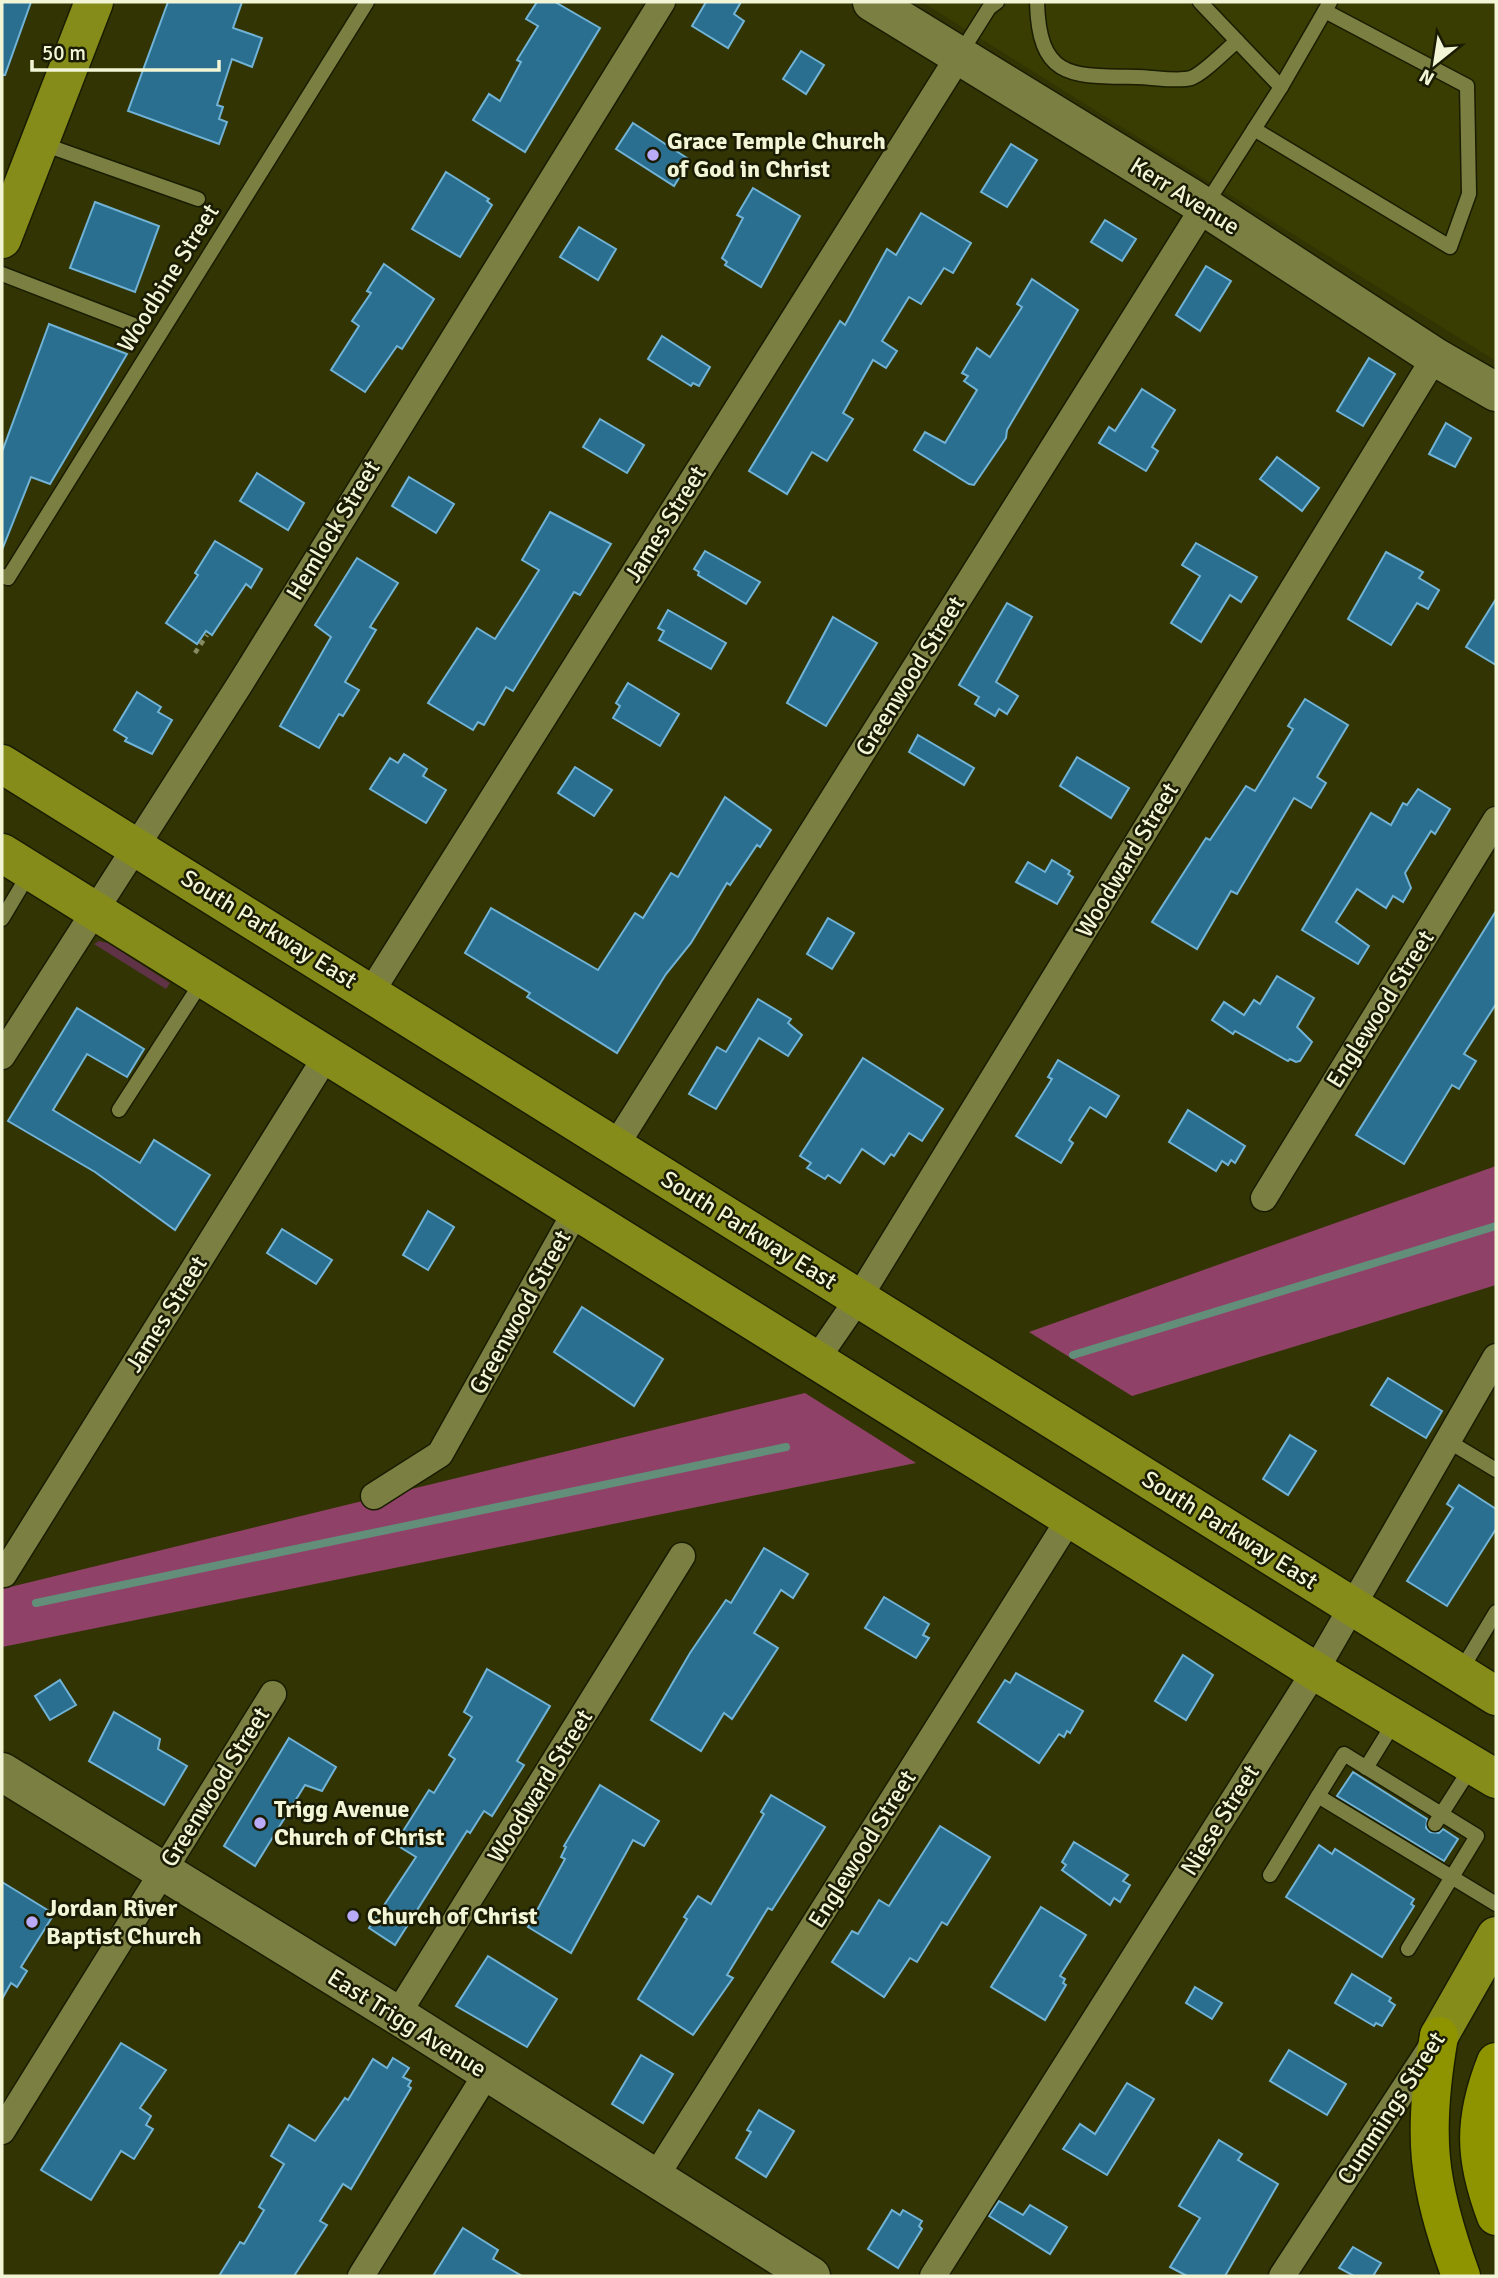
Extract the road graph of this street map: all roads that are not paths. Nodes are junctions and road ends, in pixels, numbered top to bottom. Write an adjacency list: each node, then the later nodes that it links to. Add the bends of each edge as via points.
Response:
1 (94, 2): 13 (main road)
2 (367, 2): 21 (lane, Woodbine Street)
3 (662, 2): 24 (street, Hemlock Street)
4 (872, 2): 10 (street, Kerr Avenue)
5 (997, 2): 10 (lane)
6 (1037, 2): 9 (lane, via 1038,30 1045,50 1059,66 1079,76 1191,78)
7 (1200, 2): 9 (lane)
8 (1327, 6): 11 (lane); 12 (lane, via 1467,86 1469,194 1450,247)
9 (1237, 41): 11 (lane)
10 (959, 56): 15 (street, Kerr Avenue); 29 (street, James Street)
11 (1281, 87): 12 (lane)
12 (1254, 129): 15 (lane)
13 (39, 143): 14 (lane); 16 (main road)
14 (198, 199)
15 (1204, 207): 19 (street, Kerr Avenue); 33 (street, Greenwood Street)
16 (2, 239)
17 (2, 274): 18 (lane)
18 (134, 325)
19 (1435, 357): 20 (street, Kerr Avenue); 36 (street, Woodward Street)
20 (1496, 392)
21 (5, 577)
22 (2, 764): 24 (main road, South Parkway East)
23 (1496, 820): 34 (street, Englewood Street)
24 (135, 847): 26 (street, Hemlock Street); 29 (main road, South Parkway East)
25 (16, 862): 26 (main road); 27 (lane)
26 (94, 910): 28 (main road); 31 (street, Hemlock Street)
27 (2, 919)
28 (203, 979): 30 (main road); 32 (lane)
29 (371, 992): 33 (main road, South Parkway East)
30 (327, 1055): 35 (main road); 44 (street, James Street)
31 (2, 1056)
32 (119, 1111)
33 (616, 1145): 36 (main road, South Parkway East)
34 (1264, 1198)
35 (576, 1211): 37 (main road); 41 (street, Greenwood Street, via 440,1454)
36 (858, 1299): 37 (street, Woodward Street); 45 (main road, South Parkway East)
37 (816, 1360): 42 (main road)
38 (1495, 1362): 39 (street, Niese Street)
39 (1448, 1441): 40 (lane); 45 (street, Niese Street)
40 (1496, 1470)
41 (374, 1496)
42 (1070, 1518): 47 (main road); 68 (street, Englewood Street)
43 (682, 1556): 63 (street, Woodward Street)
44 (3, 1573)
45 (1353, 1607): 47 (street, Niese Street); 48 (main road, South Parkway East)
46 (1496, 1612): 48 (lane)
47 (1315, 1671): 51 (main road); 72 (street, Niese Street)
48 (1459, 1673): 50 (main road, South Parkway East)
49 (273, 1694): 57 (street, Greenwood Street)
50 (1496, 1696)
51 (1397, 1719): 52 (lane); 53 (main road)
52 (1366, 1768): 55 (lane, via 1344,1754); 56 (lane, via 1384,1786)
53 (1485, 1772): 56 (lane)
54 (8, 1782): 57 (street, East Trigg Avenue)
55 (1318, 1796): 58 (lane); 59 (lane, via 1364,1818)
56 (1439, 1819): 59 (lane, via 1477,1836)
57 (163, 1871): 63 (street, East Trigg Avenue); 67 (street, Greenwood Street)
58 (1270, 1875)
59 (1452, 1878): 60 (lane); 62 (lane)
60 (1496, 1904)
61 (1496, 1936): 64 (main road, Cummings Street)
62 (1408, 1948)
63 (397, 2015): 66 (street, East Trigg Avenue)
64 (1439, 2036): 73 (street, Cummings Street); 74 (highway, via 1429,2094 1429,2155 1440,2215)
65 (1496, 2062): 69 (highway, via 1485,2092 1477,2144)
66 (487, 2073): 68 (street, East Trigg Avenue); 70 (street)
67 (2, 2131)
68 (654, 2179): 71 (street, East Trigg Avenue)
69 (1496, 2216)
70 (361, 2276)
71 (811, 2276)
72 (933, 2276)
73 (1282, 2276)
74 (1461, 2276)

